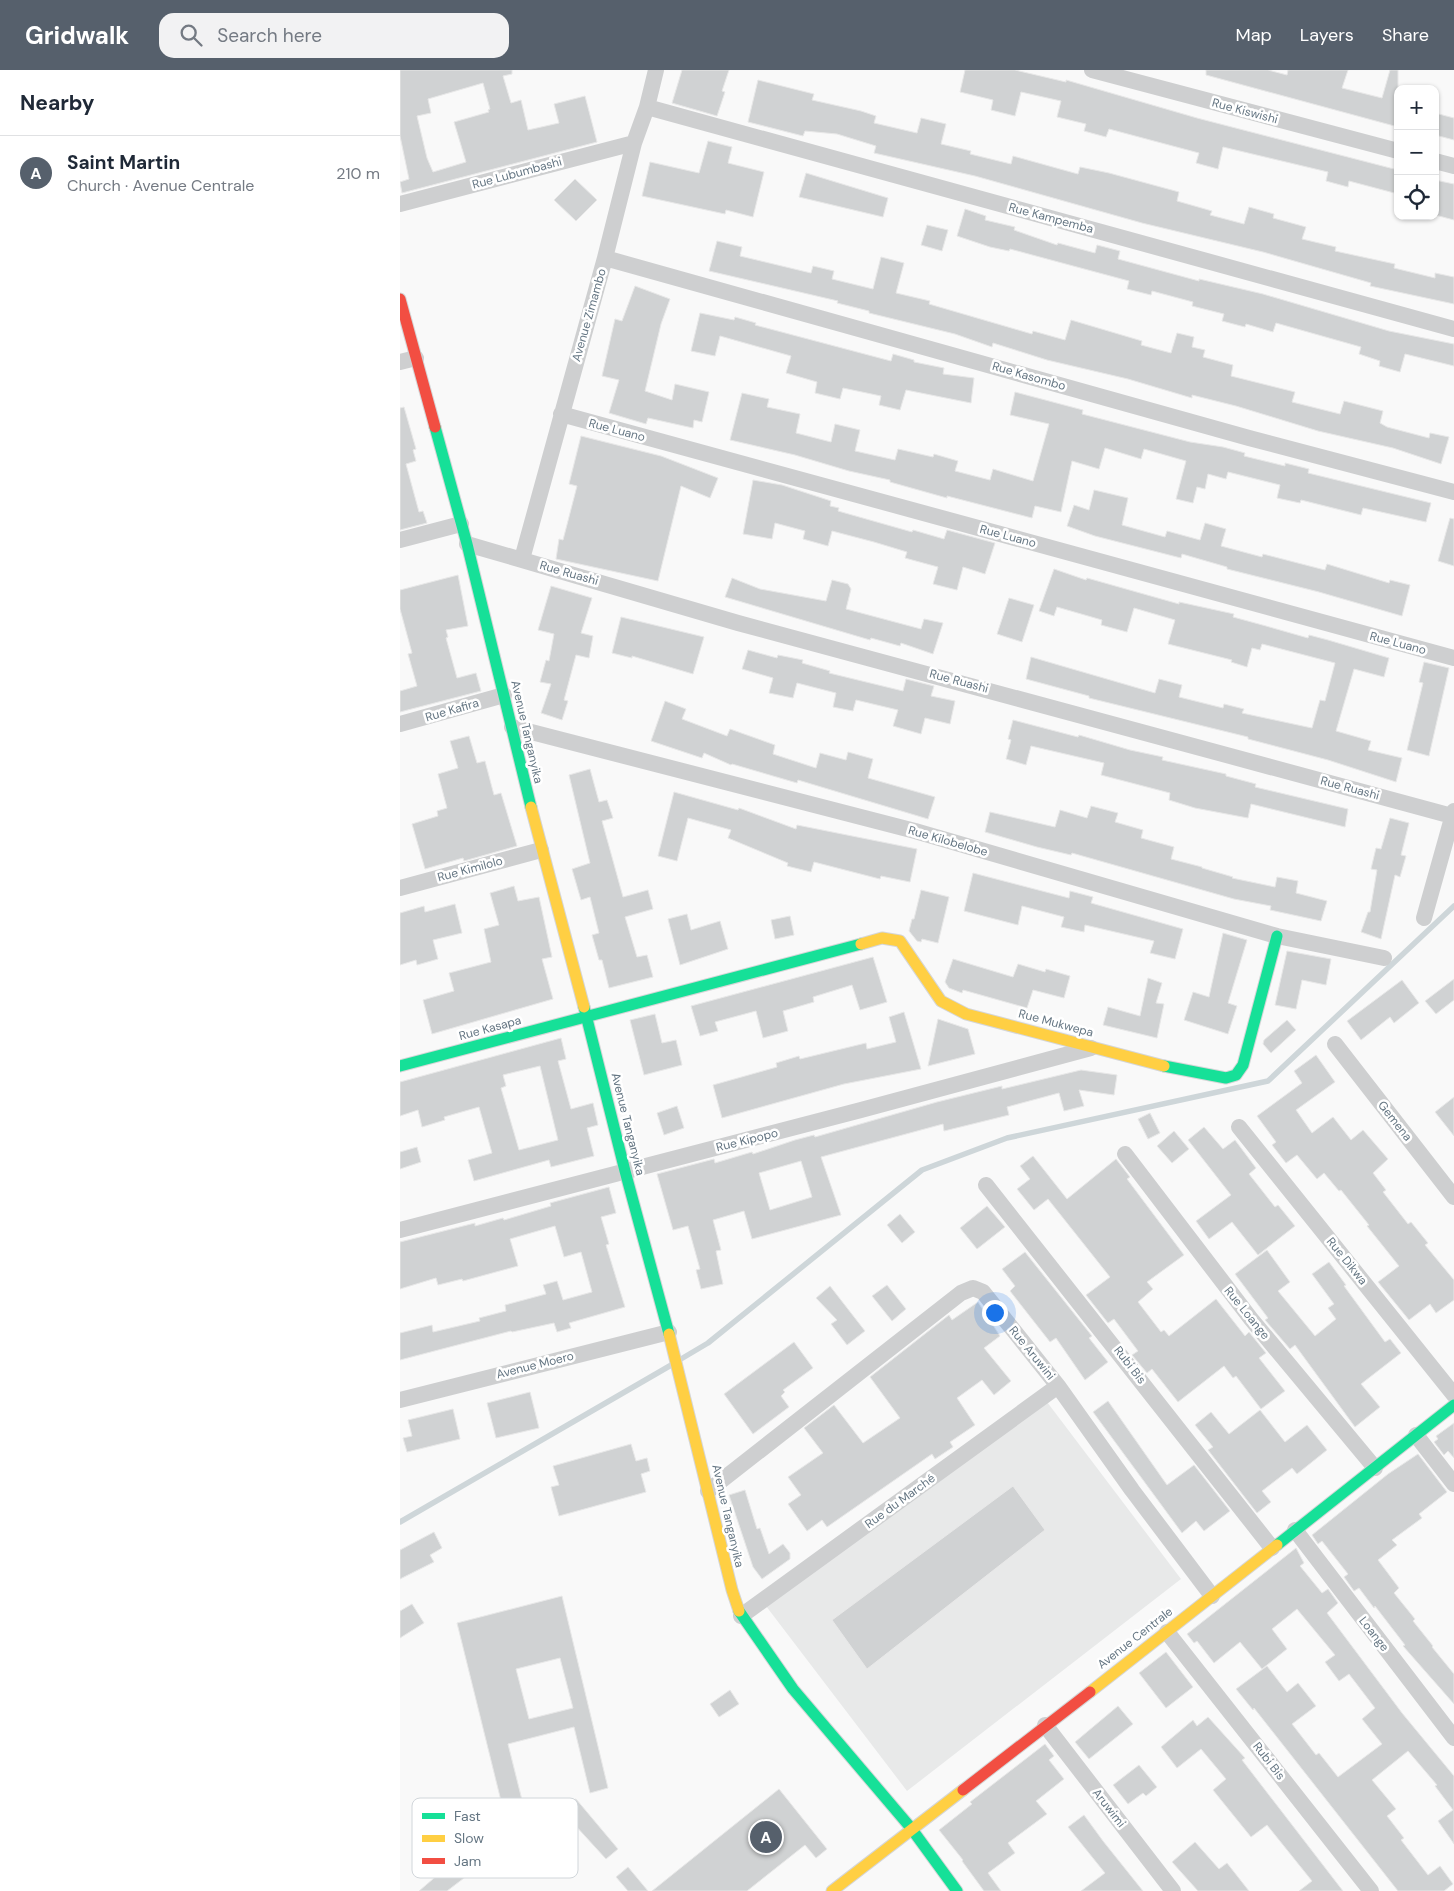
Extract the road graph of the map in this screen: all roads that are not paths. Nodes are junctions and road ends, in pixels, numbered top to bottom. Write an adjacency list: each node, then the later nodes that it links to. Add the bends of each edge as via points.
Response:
1 (656, 70): 3 (street, Avenue Zimambo)
2 (1092, 70): 5 (street, Rue Kiswishi)
3 (647, 107): 4 (street, Avenue Zimambo); 11 (street, Rue Kampemba)
4 (634, 143): 8 (street, Rue Lubumbashi); 9 (street, Avenue Zimambo)
5 (1394, 150)
6 (1439, 162): 7 (street)
7 (1454, 166)
8 (400, 204)
9 (605, 258): 13 (street, Avenue Zimambo); 14 (street, Rue Kasombo)
10 (400, 299): 12 (street, Avenue Tanganyika)
11 (1454, 329)
12 (408, 360): 15 (street, Avenue Tanganyika)
13 (561, 414): 18 (street, Avenue Zimambo); 19 (street, Rue Luano)
14 (1454, 492)
15 (461, 524): 16 (street); 17 (street, Avenue Tanganyika)
16 (400, 540)
17 (467, 544): 18 (street, Rue Ruashi); 20 (street, Avenue Tanganyika)
18 (522, 559): 23 (street, Rue Ruashi, via 738,623)
19 (1454, 658)
20 (504, 695): 21 (street, Rue Kafira); 22 (street, Avenue Tanganyika)
21 (400, 724)
22 (512, 727): 24 (street, Avenue Tanganyika); 27 (street, Rue Kilobelobe, via 914,831)
23 (1453, 814): 26 (street)
24 (541, 850): 25 (street, Rue Kimilolo); 30 (street, Avenue Tanganyika)
25 (400, 888)
26 (1424, 918)
27 (1277, 936): 29 (street, Rue Kilobelobe); 32 (street, Rue Mukwepa, via 1243,1065 1236,1075 1226,1078 1210,1076)
28 (900, 942): 30 (street, Rue Kasapa, via 882,938); 32 (street, Rue Mukwepa, via 941,1002 966,1014)
29 (1384, 958)
30 (587, 1016): 33 (street, Rue Kasapa); 36 (street, Avenue Tanganyika)
31 (1335, 1044): 38 (street, Gemena)
32 (1094, 1047): 36 (street, Rue Kipopo)
33 (400, 1066)
34 (1239, 1127): 42 (street, Rue Dikwa)
35 (1125, 1154): 46 (street, Rue Loange, via 1251,1319)
36 (625, 1171): 39 (street, Rue Kipopo); 40 (street, Avenue Tanganyika)
37 (986, 1185): 50 (street, Rubi Bis)
38 (1454, 1197)
39 (400, 1230)
40 (669, 1332): 43 (street, Avenue Moero); 48 (street, Avenue Tanganyika)
41 (1058, 1386): 48 (street, Rue Aruwini, via 983,1292 973,1288 961,1292); 51 (street, Rue Aruwini); 52 (street, Rue du Marché)
42 (1454, 1394)
43 (400, 1400)
44 (1454, 1405): 45 (street, Avenue Centrale)
45 (1416, 1435): 46 (street, Avenue Centrale); 47 (street)
46 (1375, 1468): 49 (street, Avenue Centrale)
47 (1454, 1484)
48 (708, 1491): 52 (street, Avenue Tanganyika)
49 (1295, 1530): 50 (street, Avenue Centrale); 55 (street, Loange)
50 (1272, 1548): 51 (street, Avenue Centrale)
51 (1212, 1596): 53 (street, Avenue Centrale)
52 (741, 1616): 56 (street, Avenue Tanganyika, via 793,1689)
53 (1167, 1632): 54 (street, Avenue Centrale); 60 (street, Rubi Bis)
54 (1045, 1725): 56 (street, Avenue Centrale); 59 (street, Aruwimi)
55 (1454, 1738)
56 (911, 1828): 57 (street, Avenue Centrale); 58 (street, Avenue Tanganyika)
57 (832, 1891)
58 (956, 1891)
59 (1173, 1891)
60 (1371, 1891)

